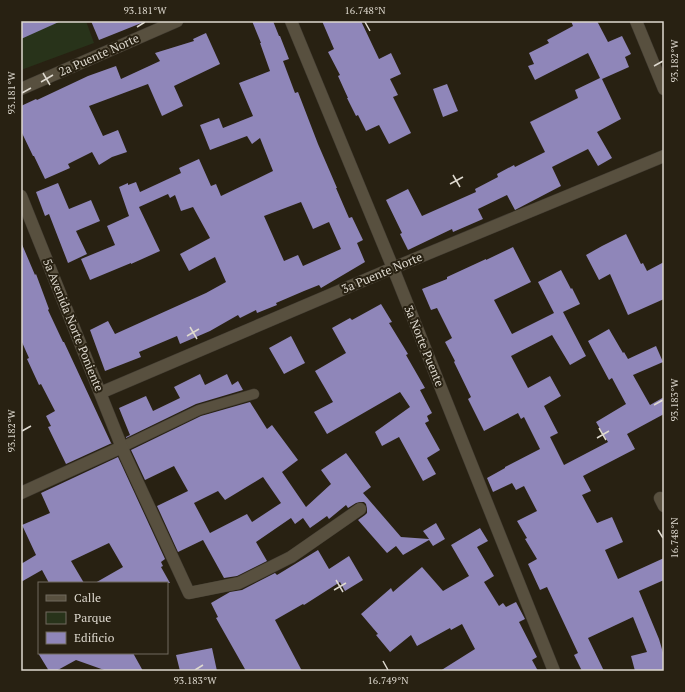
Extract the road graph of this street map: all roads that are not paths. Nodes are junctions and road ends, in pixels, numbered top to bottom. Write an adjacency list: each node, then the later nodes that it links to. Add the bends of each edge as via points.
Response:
1 (177, 21): 4 (street, 2a Puente Norte)
2 (291, 21): 8 (street, 3a Norte Puente)
3 (636, 21): 5 (street)
4 (21, 89)
5 (664, 89)
6 (664, 156): 8 (street, 3a Puente Norte)
7 (21, 196): 9 (street, 5a Avenida Norte Poniente)
8 (393, 268): 9 (street, 3a Puente Norte); 14 (street, 3a Norte Puente)
9 (100, 393): 11 (street, 5a Avenida Norte Poniente)
10 (254, 394): 11 (lane, via 199,410)
11 (123, 451): 12 (street); 13 (street, 5a Avenida Norte Poniente, via 189,593 239,583 291,557)
12 (21, 493)
13 (360, 509)
14 (554, 671)

